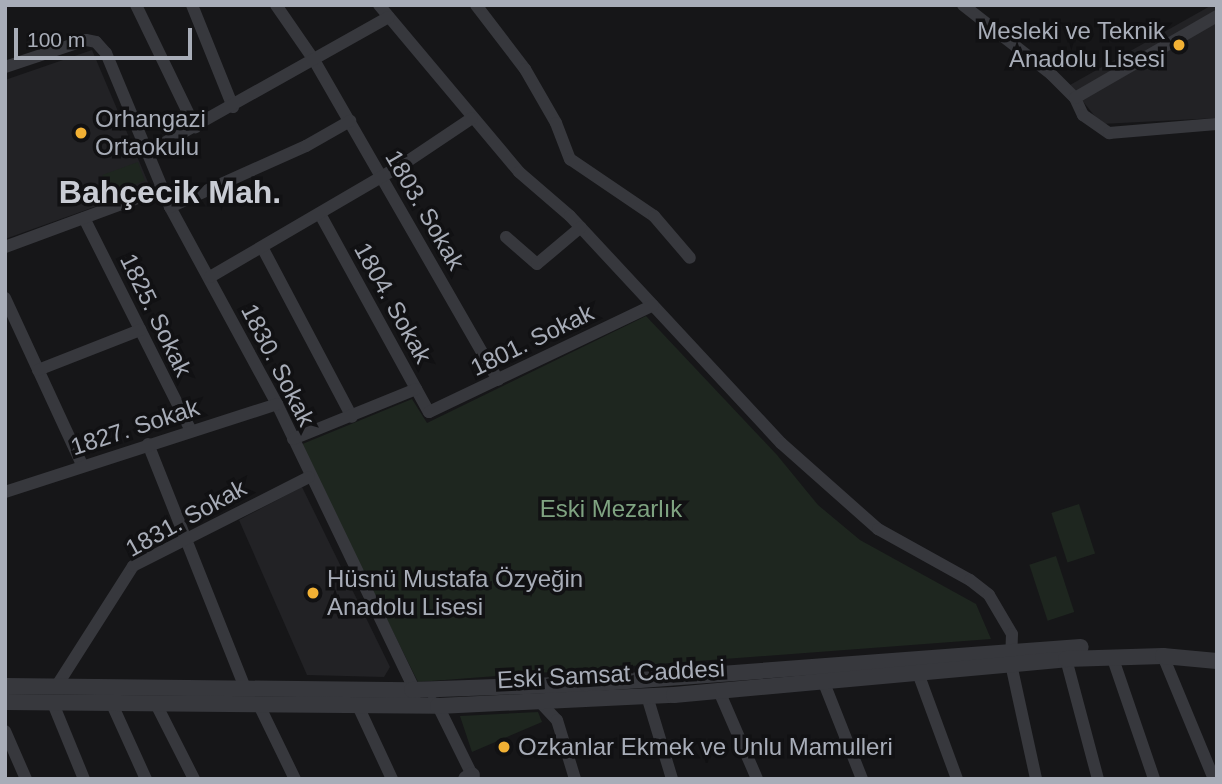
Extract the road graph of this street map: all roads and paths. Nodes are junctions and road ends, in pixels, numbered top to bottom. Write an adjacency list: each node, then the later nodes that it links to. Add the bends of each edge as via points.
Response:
1 (136, 5): 16 (street)
2 (192, 5): 12 (street)
3 (276, 5): 9 (street, 1803. Sokak)
4 (379, 5): 8 (street)
5 (476, 5): 27 (street, via 525,69 556,123 570,159 654,216)
6 (962, 5): 11 (street)
7 (1217, 16): 11 (street)
8 (389, 17): 9 (street); 13 (street)
9 (314, 60): 12 (street); 14 (street, 1803. Sokak)
10 (5, 67): 17 (street, 1830. Sokak, via 86,40 96,42 106,54)
11 (1075, 98): 15 (street, via 1083,115 1109,133)
12 (233, 107): 16 (street)
13 (472, 118): 18 (street); 23 (street, via 519,172)
14 (350, 121): 18 (street, 1803. Sokak); 20 (street, via 306,146)
15 (1217, 124)
16 (195, 127): 17 (street)
17 (148, 152): 19 (street, 1830. Sokak)
18 (381, 176): 21 (street); 33 (street, 1803. Sokak)
19 (162, 189): 20 (street, 1830. Sokak); 22 (street)
20 (170, 207): 28 (street, 1830. Sokak)
21 (320, 214): 26 (street); 34 (street, 1804. Sokak)
22 (84, 218): 25 (street); 31 (street, 1825. Sokak)
23 (580, 227): 24 (street, via 537,264); 30 (street)
24 (506, 237)
25 (5, 247)
26 (262, 247): 28 (street); 37 (street)
27 (690, 258)
28 (210, 277): 35 (street, 1830. Sokak)
29 (5, 298): 32 (street)
30 (653, 305): 33 (street, 1801. Sokak); 47 (street, via 781,443 847,504 878,529 989,595 1012,634)
31 (140, 330): 32 (street); 38 (street, 1825. Sokak)
32 (38, 370): 41 (street)
33 (498, 380): 36 (street, 1801. Sokak)
34 (416, 389): 36 (street, 1804. Sokak); 37 (street)
35 (277, 404): 38 (street, 1827. Sokak); 39 (street, 1830. Sokak)
36 (429, 412)
37 (352, 417): 39 (street)
38 (191, 431): 40 (street, 1827. Sokak)
39 (293, 439): 42 (street, 1830. Sokak)
40 (148, 444): 41 (street, 1827. Sokak); 44 (street)
41 (82, 465): 43 (street, 1827. Sokak)
42 (309, 477): 44 (street, 1831. Sokak); 55 (street, 1830. Sokak)
43 (5, 492)
44 (184, 540): 54 (street); 57 (street, 1831. Sokak, via 133,566)
45 (1112, 656): 46 (street, Eski Samsat Caddesi); 49 (street, Eski Samsat Caddesi); 81 (street)
46 (1163, 656): 48 (street, Eski Samsat Caddesi); 82 (street)
47 (1013, 657): 48 (street, Eski Samsat Caddesi, via 1104,646); 49 (street, Eski Samsat Caddesi); 50 (street, Eski Samsat Caddesi); 55 (street, Eski Samsat Caddesi); 79 (street)
48 (1212, 658): 51 (street)
49 (1066, 659): 80 (street)
50 (918, 673): 52 (street, Eski Samsat Caddesi); 78 (street)
51 (1217, 673)
52 (824, 682): 56 (street, Eski Samsat Caddesi); 77 (street)
53 (5, 686): 57 (street, Eski Samsat Caddesi)
54 (245, 688): 55 (street, Eski Samsat Caddesi); 57 (street, Eski Samsat Caddesi)
55 (412, 690): 65 (street)
56 (719, 691): 58 (street, Eski Samsat Caddesi); 76 (street)
57 (54, 694): 60 (street, Eski Samsat Caddesi); 61 (street, Eski Samsat Caddesi); 69 (street)
58 (647, 696): 59 (street, Eski Samsat Caddesi); 75 (street)
59 (539, 701): 65 (street, Eski Samsat Caddesi); 74 (street, via 558,720)
60 (5, 702)
61 (111, 702): 62 (street, Eski Samsat Caddesi); 70 (street)
62 (156, 704): 63 (street, Eski Samsat Caddesi); 71 (street)
63 (259, 705): 64 (street, Eski Samsat Caddesi); 72 (street)
64 (358, 706): 65 (street, Eski Samsat Caddesi); 73 (street)
65 (438, 706): 67 (street)
66 (5, 731): 68 (street)
67 (470, 777)
68 (26, 779)
69 (84, 779)
70 (146, 779)
71 (194, 779)
72 (295, 779)
73 (392, 779)
74 (575, 779)
75 (672, 779)
76 (757, 779)
77 (862, 779)
78 (957, 779)
79 (1037, 779)
80 (1098, 779)
81 (1154, 779)
82 (1214, 779)

